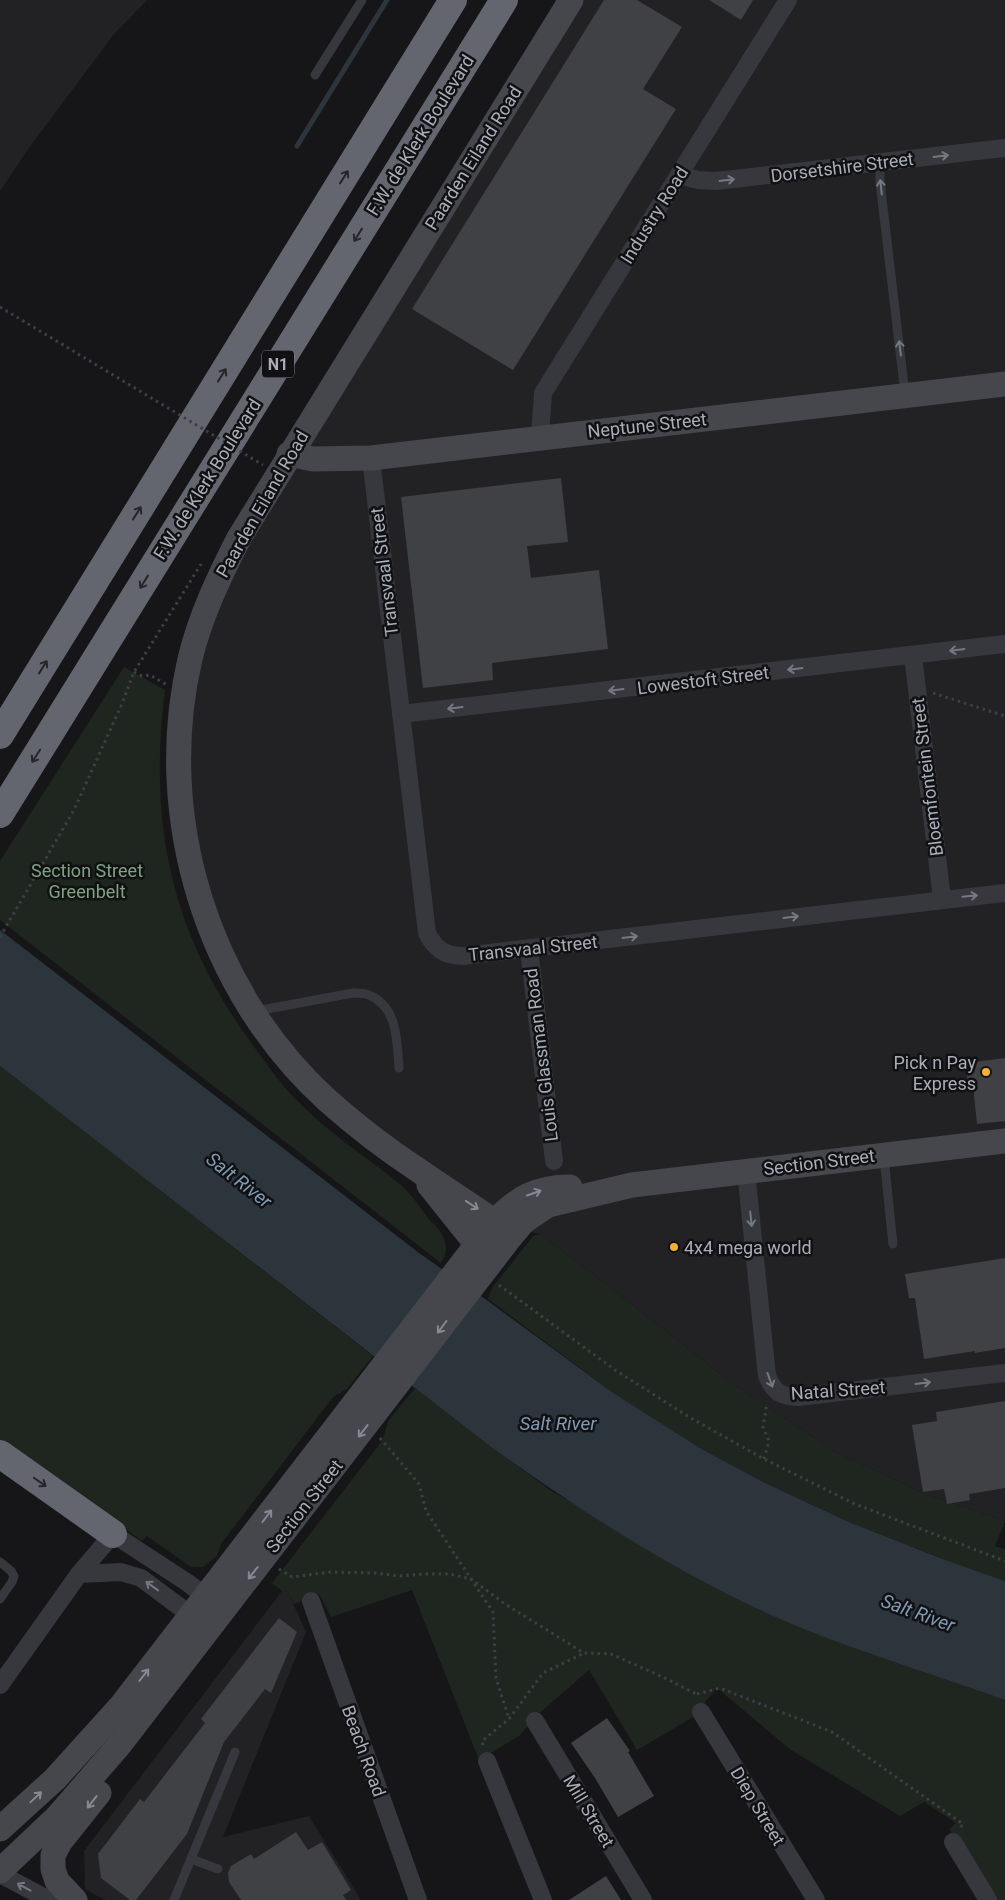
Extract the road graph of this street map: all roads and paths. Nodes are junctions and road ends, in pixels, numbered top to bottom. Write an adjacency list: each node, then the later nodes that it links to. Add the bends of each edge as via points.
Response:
1 (362, 0): 6 (lane)
2 (454, 0): 25 (highway, N1, one-way to 2)
3 (504, 0): 26 (highway, F.W. de Klerk Boulevard / N1, one-way to 26)
4 (571, 0): 14 (street, Paarden Eiland Road)
5 (788, 0): 9 (street, Industry Road)
6 (315, 75)
7 (1005, 148): 8 (street, Dorsetshire Street, one-way to 7)
8 (880, 163): 9 (street, Dorsetshire Street, one-way to 8, via 716,181); 12 (lane, one-way to 8)
9 (679, 175): 13 (street, Industry Road, via 543,393)
10 (0, 307): 16 (path, bridge)
11 (1005, 384): 12 (street, Neptune Street)
12 (906, 397): 13 (street, Neptune Street)
13 (540, 437): 15 (street, Neptune Street)
14 (289, 454): 15 (street, Neptune Street, via 313,459); 22 (street, Paarden Eiland Road, via 218,579 201,622)
15 (371, 458): 23 (street, Transvaal Street)
16 (263, 466)
17 (206, 556): 20 (path)
18 (1005, 644): 19 (street, Lowestoft Street, one-way to 19)
19 (913, 656): 21 (street, Bloemfontein Street); 23 (street, Lowestoft Street, one-way to 23)
20 (134, 672): 22 (path, via 150,675); 31 (path, via 74,810)
21 (917, 694): 24 (path, via 935,693); 30 (street, Bloemfontein Street)
22 (184, 696): 33 (street, Paarden Eiland Road, via 180,785 188,855 217,945 231,976)
23 (401, 714): 32 (street, Transvaal Street, via 427,933 431,941 453,956)
24 (1005, 716)
25 (0, 735)
26 (18, 784): 27 (highway); 28 (highway, N1)
27 (0, 806)
28 (0, 814)
29 (1005, 893): 30 (street, Transvaal Street, one-way to 29)
30 (942, 899): 32 (street, Transvaal Street, one-way to 30)
31 (0, 937)
32 (529, 949): 37 (street, Louis Glassman Road)
33 (253, 1011): 34 (lane, via 353,993 369,995 388,1011 396,1029); 39 (street, Paarden Eiland Road, via 289,1060 327,1099)
34 (399, 1068)
35 (1005, 1141): 36 (street, Section Street)
36 (884, 1155): 38 (street, Section Street); 41 (lane)
37 (554, 1161)
38 (746, 1170): 40 (street, Section Street, via 632,1186 541,1190 512,1205); 44 (street, Natal Street, one-way to 44, via 767,1376 773,1389 785,1396 798,1397)
39 (418, 1171): 40 (street, Paarden Eiland Road, one-way to 40); 42 (street, Paarden Eiland Road, via 469,1235)
40 (504, 1228): 42 (street, Section Street)
41 (893, 1244)
42 (487, 1250): 43 (street, Section Street)
43 (472, 1282): 48 (path, via 500,1285 615,1370); 57 (street, Section Street, via 383,1384)
44 (1005, 1374)
45 (768, 1398): 48 (path, via 763,1427 769,1441)
46 (380, 1438): 54 (path, via 419,1484 426,1511)
47 (0, 1454): 49 (highway, one-way to 49)
48 (764, 1459): 50 (path, via 855,1504)
49 (113, 1534): 53 (street); 57 (street)
50 (1005, 1561)
51 (0, 1562): 55 (lane, via 14,1576)
52 (279, 1569): 54 (path, via 292,1577 331,1572 400,1576 450,1574)
53 (79, 1574): 57 (street, one-way to 53, via 141,1578 121,1572); 59 (street)
54 (471, 1579): 58 (path); 62 (path, via 494,1612 496,1678)
55 (0, 1599)
56 (311, 1601): 75 (street, Beach Road)
57 (208, 1613): 64 (street, Section Street); 67 (street, Section Street, one-way to 57, via 62,1772)
58 (584, 1653): 60 (path, via 611,1654); 62 (path, via 543,1673)
59 (0, 1686)
60 (696, 1694): 61 (path, via 704,1708); 68 (path, via 720,1688 832,1732 962,1824)
61 (702, 1712): 78 (street, Diep Street)
62 (510, 1719): 66 (path, via 482,1741)
63 (535, 1721): 77 (street, Mill Street)
64 (121, 1743): 71 (street, Section Street, via 58,1816); 73 (street, one-way to 73, via 105,1786 53,1855 57,1881)
65 (235, 1752): 69 (lane)
66 (487, 1761): 76 (street)
67 (0, 1829)
68 (953, 1842): 79 (street)
69 (190, 1859): 70 (lane); 74 (lane)
70 (218, 1868)
71 (0, 1872): 72 (street, one-way to 71)
72 (49, 1900)
73 (76, 1900)
74 (174, 1900)
75 (418, 1900)
76 (543, 1900)
77 (644, 1900)
78 (816, 1900)
79 (988, 1900)

